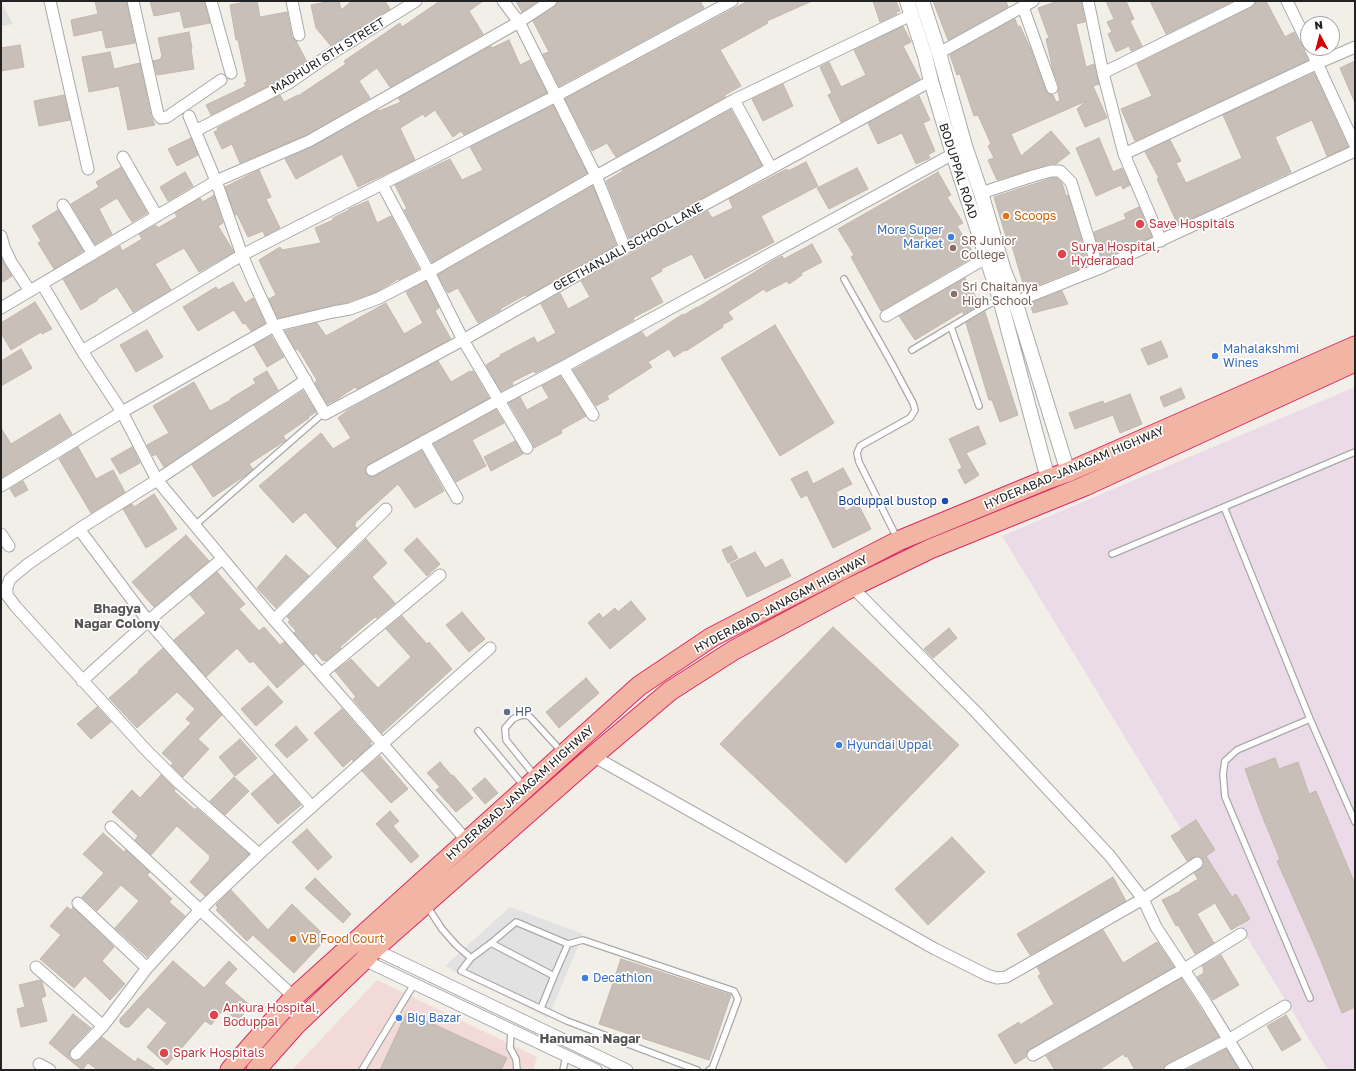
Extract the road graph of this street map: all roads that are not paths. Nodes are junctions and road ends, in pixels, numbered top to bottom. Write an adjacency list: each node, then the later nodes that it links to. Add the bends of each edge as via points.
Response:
1 (50, 1): 39 (street)
2 (133, 1): 26 (street, via 161,118 167,117)
3 (212, 1): 25 (street)
4 (292, 1): 19 (street)
5 (416, 1): 32 (street, MADHURI 6TH STREET, via 329,55 290,83)
6 (503, 1): 17 (street)
7 (551, 1): 17 (street)
8 (732, 1): 29 (street)
9 (907, 1): 16 (street, BODUPPAL ROAD)
10 (922, 1): 21 (street, BODUPPAL ROAD)
11 (1033, 1): 15 (street)
12 (1088, 1): 24 (street)
13 (1249, 1): 24 (street)
14 (1287, 1): 18 (street)
15 (1016, 6): 21 (street); 28 (street)
16 (911, 15): 27 (street, BODUPPAL ROAD); 30 (street)
17 (519, 22): 29 (street); 41 (street, via 309,141)
18 (1300, 28)
19 (299, 35)
20 (1355, 47): 23 (street)
21 (939, 53): 43 (street, BODUPPAL ROAD, via 962,138)
22 (1314, 56): 23 (street)
23 (1318, 63): 33 (street); 36 (street)
24 (1104, 73): 36 (street)
25 (230, 74)
26 (221, 80)
27 (931, 81): 35 (street, BODUPPAL ROAD); 38 (street, GEETHANJALI SCHOOL LANE)
28 (1052, 88)
29 (556, 96): 40 (street); 42 (street)
30 (734, 100): 38 (street); 40 (street)
31 (189, 116): 32 (street)
32 (195, 131): 41 (street)
33 (1355, 145)
34 (1355, 151): 47 (street)
35 (953, 154): 51 (street, BODUPPAL ROAD); 67 (street)
36 (1124, 154): 47 (street)
37 (123, 157): 45 (street)
38 (771, 168): 48 (street, GEETHANJALI SCHOOL LANE)
39 (88, 169)
40 (596, 176): 48 (street); 53 (street)
41 (216, 181): 45 (street); 50 (street)
42 (382, 184): 50 (street); 53 (street)
43 (981, 193): 52 (street, via 1033,176 1060,171 1071,182); 58 (street, BODUPPAL ROAD)
44 (63, 205): 49 (street)
45 (157, 216): 49 (street)
46 (1, 236): 56 (street, via 11,262)
47 (1161, 241): 52 (street)
48 (625, 248): 63 (street, GEETHANJALI SCHOOL LANE)
49 (93, 254): 55 (street)
50 (242, 254): 61 (street); 65 (street)
51 (986, 258): 57 (street, BODUPPAL ROAD); 60 (street)
52 (1098, 269): 58 (street)
53 (429, 272): 61 (street, via 350,310); 63 (street)
54 (844, 279): 88 (lane, via 915,410 910,418 860,446 857,453)
55 (42, 284): 56 (street); 65 (street)
56 (30, 291): 59 (street)
57 (1000, 299): 62 (lane); 79 (street, BODUPPAL ROAD)
58 (1015, 302): 78 (street, BODUPPAL ROAD)
59 (1, 308)
60 (886, 316)
61 (274, 326): 68 (street); 71 (street)
62 (951, 327): 64 (lane); 70 (lane)
63 (463, 340): 69 (street); 72 (street, GEETHANJALI SCHOOL LANE)
64 (912, 350)
65 (82, 351): 71 (street)
66 (1354, 352): 78 (highway, HYDERABAD-JANAGAM HIGHWAY); 94 (highway, HYDERABAD-JANAGAM HIGHWAY, via 1085,486 930,549)
67 (563, 367): 69 (street); 73 (street)
68 (306, 380): 72 (street); 80 (street)
69 (498, 401): 74 (street); 75 (street)
70 (979, 406)
71 (122, 412): 80 (street); 81 (street)
72 (325, 414): 85 (lane)
73 (593, 415)
74 (424, 441): 77 (street); 82 (street)
75 (527, 448)
76 (1355, 452): 83 (lane)
77 (372, 470)
78 (1068, 472): 79 (highway, HYDERABAD-JANAGAM HIGHWAY)
79 (1048, 479): 88 (highway, HYDERABAD-JANAGAM HIGHWAY)
80 (157, 480): 85 (street); 86 (street)
81 (1, 486)
82 (457, 498)
83 (1224, 507): 90 (lane); 101 (lane)
84 (386, 509): 96 (street)
85 (194, 526): 91 (street)
86 (79, 529): 97 (street); 100 (street, via 10,579 7,594)
87 (1, 534): 89 (street)
88 (898, 541): 93 (highway, HYDERABAD-JANAGAM HIGHWAY)
89 (9, 546)
90 (1112, 554)
91 (222, 559): 96 (street); 97 (street)
92 (440, 575): 99 (street)
93 (812, 586): 95 (highway); 104 (highway, HYDERABAD-JANAGAM HIGHWAY, via 712,637 639,686)
94 (852, 587): 95 (highway, HYDERABAD-JANAGAM HIGHWAY); 113 (street, via 1090,834)
95 (823, 602): 105 (highway, HYDERABAD-JANAGAM HIGHWAY, via 734,650 670,690)
96 (274, 620): 99 (street)
97 (148, 621): 100 (street); 107 (street)
98 (490, 648): 103 (street)
99 (321, 674): 103 (street)
100 (82, 681): 111 (street, via 180,784)
101 (1310, 719): 108 (lane); 128 (lane, via 1237,750 1225,761 1223,774 1224,797)
102 (478, 731): 106 (lane)
103 (382, 745): 107 (street); 110 (street)
104 (563, 754): 106 (highway, HYDERABAD-JANAGAM HIGHWAY); 106 (lane, via 530,717 526,715 513,719 505,728 506,740)
105 (593, 756): 113 (street, via 935,949 998,978 1006,977); 115 (highway, HYDERABAD-JANAGAM HIGHWAY)
106 (531, 783): 110 (highway, HYDERABAD-JANAGAM HIGHWAY)
107 (312, 807): 111 (street)
108 (1355, 822)
109 (111, 827): 116 (street)
110 (467, 840): 127 (highway, HYDERABAD-JANAGAM HIGHWAY)
111 (259, 854): 116 (street)
112 (1197, 863): 113 (street)
113 (1143, 899): 124 (street, via 1156,927)
114 (78, 903): 123 (street)
115 (425, 904): 120 (highway, HYDERABAD-JANAGAM HIGHWAY); 121 (lane, via 442,930)
116 (200, 910): 123 (street); 127 (street)
117 (1241, 934): 124 (street)
118 (491, 943): 119 (lane, via 516,922); 121 (lane); 125 (lane)
119 (568, 944): 125 (lane); 147 (lane, via 582,940 734,991 738,999 712,1069)
120 (369, 955): 126 (street); 140 (highway, HYDERABAD-JANAGAM HIGHWAY, via 295,1026); 145 (street)
121 (471, 958): 130 (lane, via 462,971)
122 (36, 967): 131 (street)
123 (147, 968): 131 (street)
124 (1184, 969): 133 (street); 136 (street)
125 (554, 976): 130 (lane)
126 (414, 984): 132 (street); 141 (lane)
127 (294, 997): 139 (highway, HYDERABAD-JANAGAM HIGHWAY)
128 (1310, 998)
129 (1285, 1006): 133 (street)
130 (542, 1008): 146 (lane, via 567,1021)
131 (103, 1026): 134 (street)
132 (511, 1030): 135 (street); 142 (lane, via 510,1048 516,1058)
133 (1228, 1040): 148 (street); 149 (street)
134 (76, 1054)
135 (566, 1056): 143 (lane); 144 (street)
136 (1033, 1056)
137 (39, 1064): 138 (street)
138 (50, 1070)
139 (230, 1070)
140 (256, 1070)
141 (362, 1070)
142 (516, 1070)
143 (563, 1070)
144 (596, 1070)
145 (627, 1070)
146 (697, 1070)
147 (709, 1070)
148 (1170, 1070)
149 (1247, 1070)

